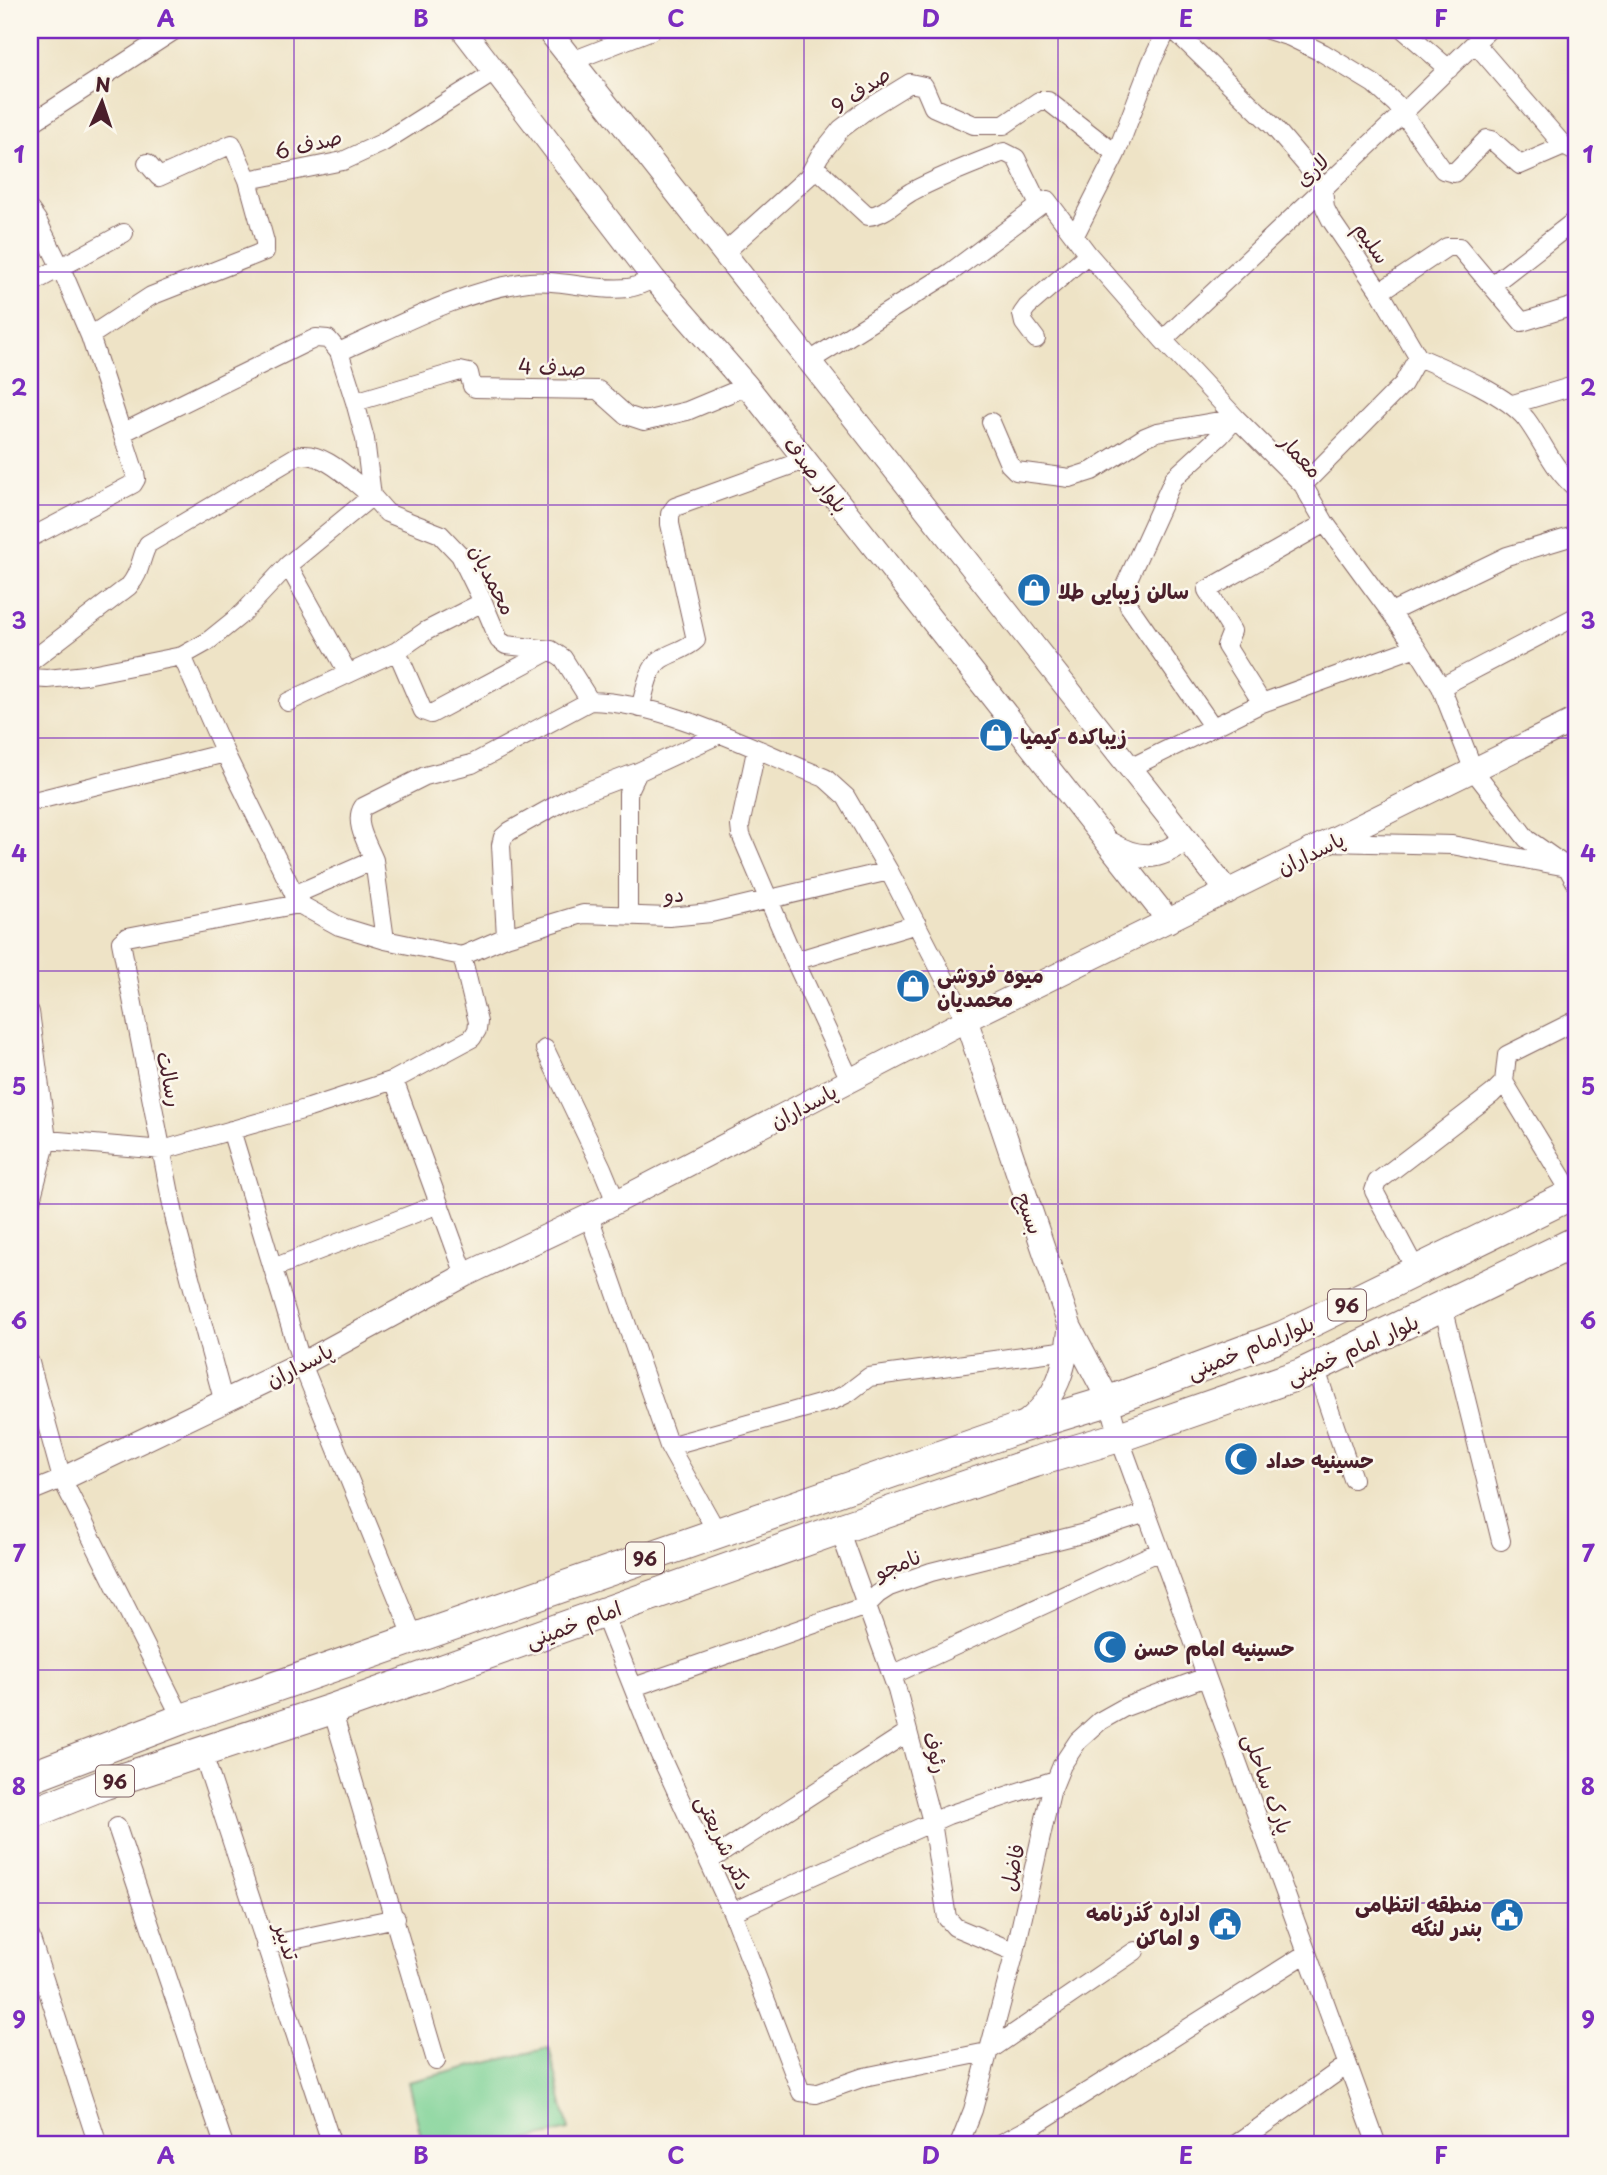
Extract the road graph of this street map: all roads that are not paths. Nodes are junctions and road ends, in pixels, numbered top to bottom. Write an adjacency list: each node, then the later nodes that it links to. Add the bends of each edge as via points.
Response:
1 (174, 30): 14 (street)
2 (463, 30): 12 (street, بلوار صدف)
3 (548, 30): 10 (street)
4 (652, 30): 10 (street)
5 (1167, 30): 16 (street)
6 (1174, 30): 20 (street, سلیم, via 1273,126)
7 (1268, 30): 13 (street, via 1323,53 1374,84)
8 (1404, 30): 11 (street)
9 (1482, 36): 11 (street, لاری); 15 (street)
10 (572, 61): 26 (street)
11 (1449, 69): 13 (street, لاری)
12 (496, 71): 19 (street, صدف 6, via 382,143 343,161); 29 (street, بلوار صدف)
13 (1402, 114): 15 (street, via 1448,173 1454,173 1487,139 1520,165); 20 (street, لاری)
14 (30, 124)
15 (1571, 149)
16 (1116, 154): 18 (street, صدف 9, via 1048,102 1039,101 1004,125 974,125 936,108 924,86 909,83 841,129); 25 (street)
17 (147, 163): 19 (street, via 162,177 232,144)
18 (814, 166): 21 (street, via 868,216 877,216 908,193 1004,152 1016,158); 26 (street, صدف 9, via 808,177)
19 (248, 180): 34 (street, via 265,251 151,296)
20 (1323, 189): 32 (street, سلیم, via 1331,220); 36 (street, لاری)
21 (1039, 205): 25 (street, معمار, via 1049,201); 39 (street, via 951,272)
22 (30, 210): 28 (street)
23 (1577, 219): 31 (street)
24 (124, 233): 28 (street)
25 (1075, 235): 27 (street, معمار)
26 (724, 253): 39 (street)
27 (1088, 254): 35 (street, via 1022,314); 36 (street, معمار)
28 (61, 268): 30 (street); 34 (street)
29 (654, 279): 37 (street, via 631,288 544,281 472,294); 41 (street, بلوار صدف)
30 (30, 284)
31 (1492, 285): 32 (street, via 1459,247 1453,246); 33 (street, via 1522,322)
32 (1380, 292): 38 (street, سلیم)
33 (1577, 305)
34 (90, 335): 46 (street)
35 (1036, 339)
36 (1163, 340): 44 (street, معمار)
37 (339, 352): 42 (street); 46 (street, via 328,340 316,338)
38 (1418, 357): 43 (street); 48 (street, via 1403,384)
39 (808, 362): 75 (street)
40 (1577, 385): 43 (street)
41 (747, 386): 42 (street, صدف 4, via 687,411 644,421 626,415 598,390 475,388 469,373 460,371); 47 (street, بلوار صدف)
42 (355, 402): 50 (street)
43 (1513, 404): 49 (street, via 1562,477)
44 (1236, 418): 45 (street, via 1157,432 1092,471 1070,478 1016,471); 48 (street, معمار); 71 (street, via 1174,478 1124,588 1129,606)
45 (991, 422)
46 (122, 433): 53 (street, via 135,473 133,484)
47 (805, 460): 69 (street, via 675,507 670,513 696,640 653,668); 81 (street, بلوار صدف)
48 (1303, 485): 51 (street, معمار)
49 (1577, 489)
50 (372, 496): 54 (street); 55 (street, محمدیان, via 387,513 440,534 460,555); 62 (street, محمدیان, via 324,460 305,454 297,457 148,544 129,586)
51 (1325, 523): 56 (street, معمار); 68 (street, via 1207,590 1231,631 1226,646)
52 (1577, 535): 56 (street, via 1507,556)
53 (30, 538)
54 (288, 565): 61 (street, via 243,613); 63 (street)
55 (484, 602): 59 (street); 60 (street, محمدیان, via 499,640 506,645)
56 (1391, 612): 58 (street, معمار)
57 (1577, 616): 65 (street)
58 (1416, 647): 65 (street, معمار); 68 (street)
59 (397, 650): 60 (street, via 423,711 431,714); 63 (street)
60 (551, 650): 66 (street, via 563,658)
61 (182, 656): 64 (street, via 86,676); 74 (street)
62 (30, 662)
63 (348, 674): 67 (street)
64 (30, 678)
65 (1441, 687): 76 (street, معمار)
66 (590, 701): 69 (street); 82 (street, via 472,764 425,776 363,807 359,822)
67 (288, 702)
68 (1262, 702): 71 (street)
69 (640, 708): 72 (street)
70 (1577, 719): 76 (street, پاسداران)
71 (1212, 726): 75 (street)
72 (720, 734): 73 (street); 77 (street)
73 (756, 751): 84 (street, via 837,787); 87 (street, via 740,826)
74 (225, 753): 78 (street); 88 (street)
75 (1130, 768): 79 (street)
76 (1474, 771): 80 (street, پاسداران); 83 (street, معمار, via 1527,839)
77 (638, 772): 89 (street, via 628,793); 92 (street, via 569,798 503,837)
78 (30, 802)
79 (1186, 839): 81 (street, via 1148,856); 86 (street)
80 (1329, 842): 83 (street, via 1452,845); 86 (street, پاسداران)
81 (1107, 843): 90 (street, بلوار صدف)
82 (374, 860): 88 (street); 93 (street)
83 (1572, 866): 85 (street)
84 (890, 871): 87 (street, دو); 91 (street)
85 (1577, 885)
86 (1228, 892): 90 (street, پاسداران)
87 (770, 899): 89 (street, دو, via 712,913); 95 (street)
88 (297, 900): 93 (street, via 339,926); 106 (street, رسالت, via 121,942)
89 (628, 915): 92 (street, دو, via 583,914)
90 (1169, 921): 97 (street, پاسداران)
91 (917, 924): 95 (street); 97 (street)
92 (506, 937): 94 (street, دو)
93 (385, 940): 94 (street)
94 (462, 956): 101 (street, via 477,1030 472,1038)
95 (795, 961): 102 (street)
96 (30, 1012): 100 (street)
97 (966, 1020): 102 (street, پاسداران); 118 (street, بسیح)
98 (1577, 1020): 103 (street, via 1507,1055)
99 (545, 1049): 108 (street)
100 (34, 1077): 105 (street)
101 (394, 1080): 104 (street); 110 (street)
102 (850, 1080): 108 (street, پاسداران)
103 (1504, 1082): 107 (street); 114 (street, via 1377,1182 1374,1191)
104 (231, 1130): 106 (street); 113 (street)
105 (47, 1140): 106 (street); 109 (street)
106 (163, 1150): 124 (street, رسالت, via 176,1225)
107 (1575, 1193): 114 (highway, بلوارامام خمینی / 96)
108 (617, 1202): 111 (street, پاسداران)
109 (30, 1204)
110 (439, 1204): 113 (street); 115 (street)
111 (589, 1216): 115 (street, پاسداران); 127 (street)
112 (1573, 1243): 116 (street); 117 (highway, بلوار امام خمینی / 96)
113 (273, 1268): 121 (street)
114 (1417, 1272): 123 (highway, بلوارامام خمینی / 96, via 1283,1336)
115 (465, 1275): 121 (street, پاسداران)
116 (1577, 1276)
117 (1443, 1306): 122 (highway, بلوار امام خمینی / 96); 134 (street)
118 (1070, 1327): 119 (street); 123 (street, بسیح)
119 (1067, 1350): 125 (street, via 1057,1384 1042,1410); 127 (street, via 869,1377 834,1400)
120 (30, 1363): 128 (street)
121 (302, 1364): 124 (street, پاسداران); 138 (street)
122 (1315, 1367): 126 (highway, بلوار امام خمینی / 96); 129 (street)
123 (1109, 1401): 125 (highway, امام خمینی / 96); 126 (street, پارک ساحلی)
124 (224, 1402): 128 (street, پاسداران)
125 (1020, 1428): 133 (highway, امام خمینی / 96)
126 (1118, 1437): 131 (street, پارک ساحلی); 132 (highway, امام خمینی / 96)
127 (668, 1446): 133 (street)
128 (62, 1479): 130 (street, پاسداران); 143 (street)
129 (1353, 1479)
130 (30, 1492)
131 (1146, 1513): 135 (street, پارک ساحلی); 136 (street, نامجو, via 931,1572 889,1587)
132 (839, 1529): 136 (street, رئوف); 137 (highway, امام خمینی / 96)
133 (717, 1532): 138 (highway, امام خمینی / 96)
134 (1502, 1541)
135 (1160, 1551): 139 (street); 140 (street, پارک ساحلی)
136 (866, 1606): 139 (street, رئوف); 141 (street, نامجو)
137 (603, 1612): 141 (street, دکتر شریعتی); 142 (highway, امام خمینی / 96)
138 (414, 1638): 143 (highway, امام خمینی / 96)
139 (892, 1675): 144 (street, رئوف)
140 (1206, 1676): 147 (street, فاضل, via 1100,1721 1078,1741); 158 (street, پارک ساحلی)
141 (634, 1687): 151 (street, دکتر شریعتی)
142 (332, 1709): 145 (highway, امام خمینی / 96); 153 (street)
143 (181, 1719): 145 (highway); 146 (highway, امام خمینی / 96)
144 (908, 1732): 149 (street, رئوف); 151 (street)
145 (202, 1751): 148 (highway, امام خمینی / 96); 155 (street, تدبیر)
146 (30, 1777)
147 (1055, 1780): 149 (street); 157 (street, فاضل)
148 (30, 1814)
149 (932, 1822): 152 (street); 157 (street, رئوف, via 950,1924)
150 (117, 1826): 163 (street)
151 (709, 1861): 152 (street, دکتر شریعتی)
152 (732, 1912): 159 (street, دکتر شریعتی, via 801,2092 816,2094 864,2077)
153 (396, 1918): 155 (street); 160 (street)
154 (30, 1936): 162 (street)
155 (265, 1946): 164 (street, تدبیر)
156 (1135, 1951): 159 (street)
157 (1015, 1952): 159 (street, فاضل)
158 (1307, 1953): 161 (street, پارک ساحلی); 166 (street)
159 (988, 2052): 165 (street, فاضل)
160 (436, 2061)
161 (1348, 2065): 167 (street); 168 (street, پارک ساحلی)
162 (98, 2145)
163 (224, 2145)
164 (332, 2145)
165 (959, 2145)
166 (998, 2145)
167 (1235, 2145)
168 (1377, 2145)

